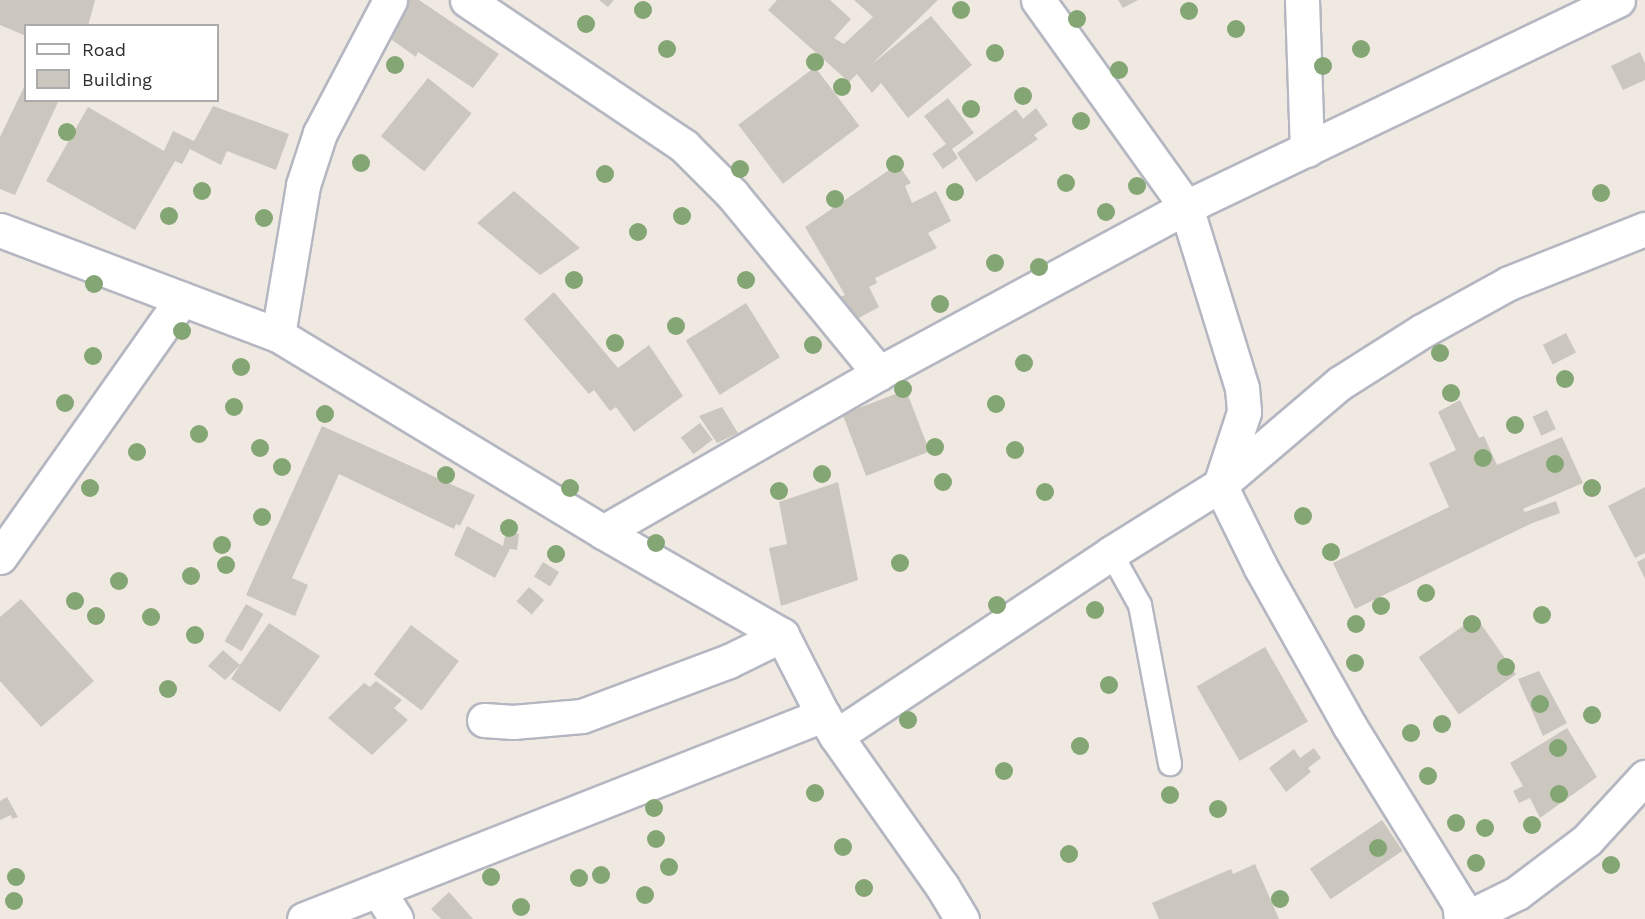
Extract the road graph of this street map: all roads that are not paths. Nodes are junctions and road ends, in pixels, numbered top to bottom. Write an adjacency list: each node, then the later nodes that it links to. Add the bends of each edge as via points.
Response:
1 (390, 0): 11 (street, via 320,133 306,175)
2 (467, 0): 12 (street, via 684,146 732,194)
3 (1038, 0): 7 (street)
4 (1302, 0): 6 (street)
5 (1618, 0): 6 (street)
6 (1307, 150): 7 (street)
7 (1186, 207): 12 (street); 13 (street, via 1242,388 1244,412)
8 (1645, 229): 13 (street, via 1509,283 1422,331 1340,383)
9 (0, 230): 10 (street)
10 (182, 298): 11 (street); 16 (street)
11 (278, 335): 14 (street)
12 (879, 373): 14 (street)
13 (1220, 485): 15 (street); 26 (street, via 1261,568 1349,725 1459,903)
14 (603, 532): 17 (street)
15 (1111, 553): 19 (street); 20 (lane, via 1140,605)
16 (0, 557)
17 (782, 635): 18 (street, via 729,661 582,716 513,722); 19 (street)
18 (484, 720)
19 (829, 726): 22 (street); 25 (street)
20 (1170, 764)
21 (1645, 777): 26 (street, via 1587,840 1517,893)
22 (378, 890): 23 (street); 24 (street)
23 (304, 919)
24 (396, 919)
25 (962, 919)
26 (1462, 919)

